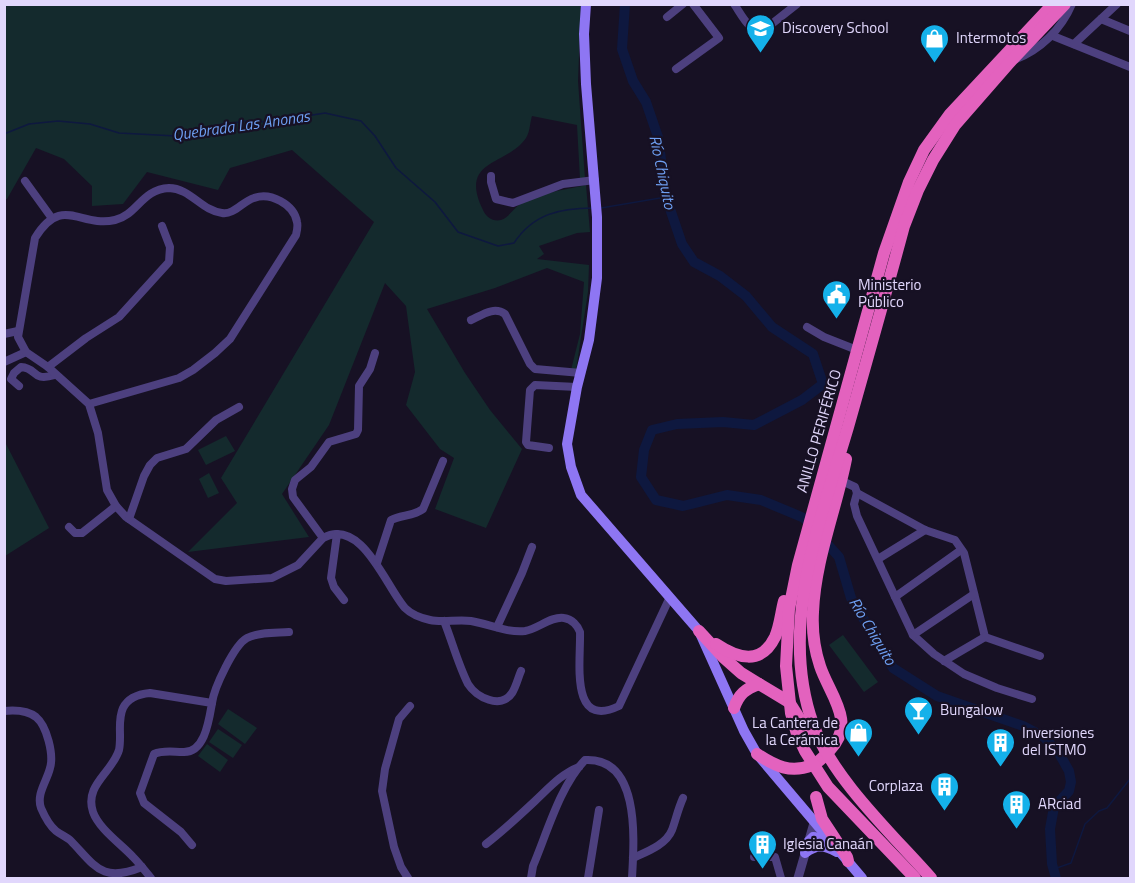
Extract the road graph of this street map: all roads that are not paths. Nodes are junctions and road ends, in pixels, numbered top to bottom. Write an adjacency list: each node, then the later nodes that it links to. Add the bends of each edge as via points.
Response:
1 (586, 4): 20 (main road, via 586,84)
2 (683, 4): 11 (street)
3 (693, 4): 18 (street, via 719,38)
4 (734, 4): 10 (street, via 752,29 758,31 764,30)
5 (797, 4): 10 (street)
6 (1053, 4): 28 (highway, ANILLO PERIFÉRICO, via 956,107 924,150 895,218)
7 (1065, 4): 16 (highway, ANILLO PERIFÉRICO)
8 (1072, 4): 14 (street)
9 (1117, 4): 12 (street)
10 (786, 8)
11 (667, 17)
12 (1101, 19): 13 (street); 15 (street)
13 (1131, 30)
14 (1053, 36): 15 (street); 16 (street, via 1028,55)
15 (1074, 44): 17 (street)
16 (1010, 62): 39 (highway, ANILLO PERIFÉRICO, via 955,125 918,190 904,226)
17 (1131, 67)
18 (676, 69)
19 (491, 176): 20 (street, via 496,199 513,203 563,184)
20 (595, 180): 33 (main road, via 596,292)
21 (25, 182): 22 (street)
22 (51, 217): 26 (street, via 35,238); 37 (street, via 118,219 148,194 168,188 179,189 224,214 265,196 286,204 297,223 296,235 230,339 215,353 179,378)
23 (162, 226): 32 (street, via 170,247 169,262 118,317)
24 (471, 320): 33 (street, via 501,310 536,369)
25 (807, 327): 28 (street)
26 (18, 332): 27 (street); 29 (street)
27 (4, 334)
28 (857, 350): 45 (highway, ANILLO PERIFÉRICO)
29 (26, 352): 31 (street); 32 (street)
30 (375, 354): 50 (street, via 359,386 356,434 329,442 311,467 295,480 292,489)
31 (4, 362)
32 (48, 367): 34 (street)
33 (581, 373): 36 (main road)
34 (55, 375): 35 (street, via 43,378 21,368 11,379); 37 (street)
35 (19, 386)
36 (577, 387): 40 (street, via 535,386 530,390 525,442 528,446); 58 (main road, via 567,444 581,495)
37 (90, 404): 44 (street, via 107,490)
38 (239, 407): 46 (street, via 216,420 186,449 157,458 150,465)
39 (849, 422): 42 (highway); 45 (highway, ANILLO PERIFÉRICO)
40 (549, 448)
41 (443, 461): 55 (street, via 423,509 391,520)
42 (841, 486): 43 (street, via 853,496); 45 (highway)
43 (856, 493): 48 (street); 54 (street, via 857,516)
44 (116, 506): 46 (street); 47 (street, via 82,533)
45 (824, 507): 53 (highway, ANILLO PERIFÉRICO); 56 (highway, ANILLO PERIFÉRICO, via 806,537)
46 (129, 519): 50 (street, via 206,574 225,581 272,578 286,572)
47 (69, 527)
48 (925, 530): 52 (street, via 954,540); 54 (street)
49 (337, 534): 50 (street); 55 (street, via 350,536); 60 (street, via 331,579)
50 (323, 538)
51 (532, 546): 62 (street)
52 (961, 550): 57 (street); 59 (street)
53 (817, 552): 76 (highway, via 813,631 821,668 842,724 836,744 817,763 793,770 780,768); 81 (highway, ANILLO PERIFÉRICO, via 801,610 799,633 805,695 813,725 826,751)
54 (878, 559): 59 (street)
55 (377, 563): 61 (street, via 405,607 416,616)
56 (796, 572): 63 (highway, via 774,638 763,653 747,658 734,655); 90 (highway, ANILLO PERIFÉRICO, via 789,609 786,666 797,734 828,787)
57 (974, 594): 65 (street); 66 (street)
58 (670, 597): 62 (street, via 619,706 603,711 588,706 581,695 578,626 564,618 524,631); 63 (main road)
59 (896, 597): 65 (street)
60 (344, 600)
61 (444, 621): 62 (street); 69 (street, via 468,684 480,696 506,699)
62 (497, 627)
63 (699, 631): 70 (highway, via 723,657); 74 (main road)
64 (289, 632): 72 (street, via 244,639 219,679)
65 (913, 635): 68 (street)
66 (985, 638): 67 (street); 68 (street)
67 (1040, 656)
68 (944, 661): 71 (street, via 964,675)
69 (521, 671)
70 (759, 684): 74 (highway, via 744,691); 81 (highway, via 789,702 850,794)
71 (1032, 699)
72 (212, 703): 84 (street, via 207,731 194,748 154,754 140,793 144,803); 89 (street, via 150,693 130,699 123,708 118,750 94,785 91,799 93,813 104,828)
73 (410, 706): 92 (street, via 399,719 382,791 394,847)
74 (734, 708): 76 (main road)
75 (4, 711): 89 (street, via 30,714 45,731 51,766 40,807 57,832 70,839 94,869 104,875 127,876)
76 (757, 754): 80 (main road)
77 (579, 767): 83 (street, via 552,784); 88 (street, via 585,760 593,760 621,775 632,818); 93 (street, via 562,797)
78 (683, 798): 88 (street, via 671,833 655,848)
79 (599, 810): 94 (street)
80 (814, 823): 82 (main road); 85 (street); 87 (highway, via 817,792 822,819)
81 (888, 831): 99 (highway, ANILLO PERIFÉRICO)
82 (827, 838): 85 (main road, via 813,837); 87 (main road)
83 (486, 844)
84 (192, 845)
85 (807, 848): 87 (main road, via 820,845); 97 (street)
86 (754, 857): 96 (street, via 775,857)
87 (844, 857): 98 (main road)
88 (633, 858): 95 (street)
89 (142, 867): 91 (street)
90 (910, 876)
91 (151, 879)
92 (408, 879)
93 (531, 879)
94 (588, 879)
95 (632, 879)
96 (781, 879)
97 (798, 879)
98 (862, 879)
99 (932, 879)

